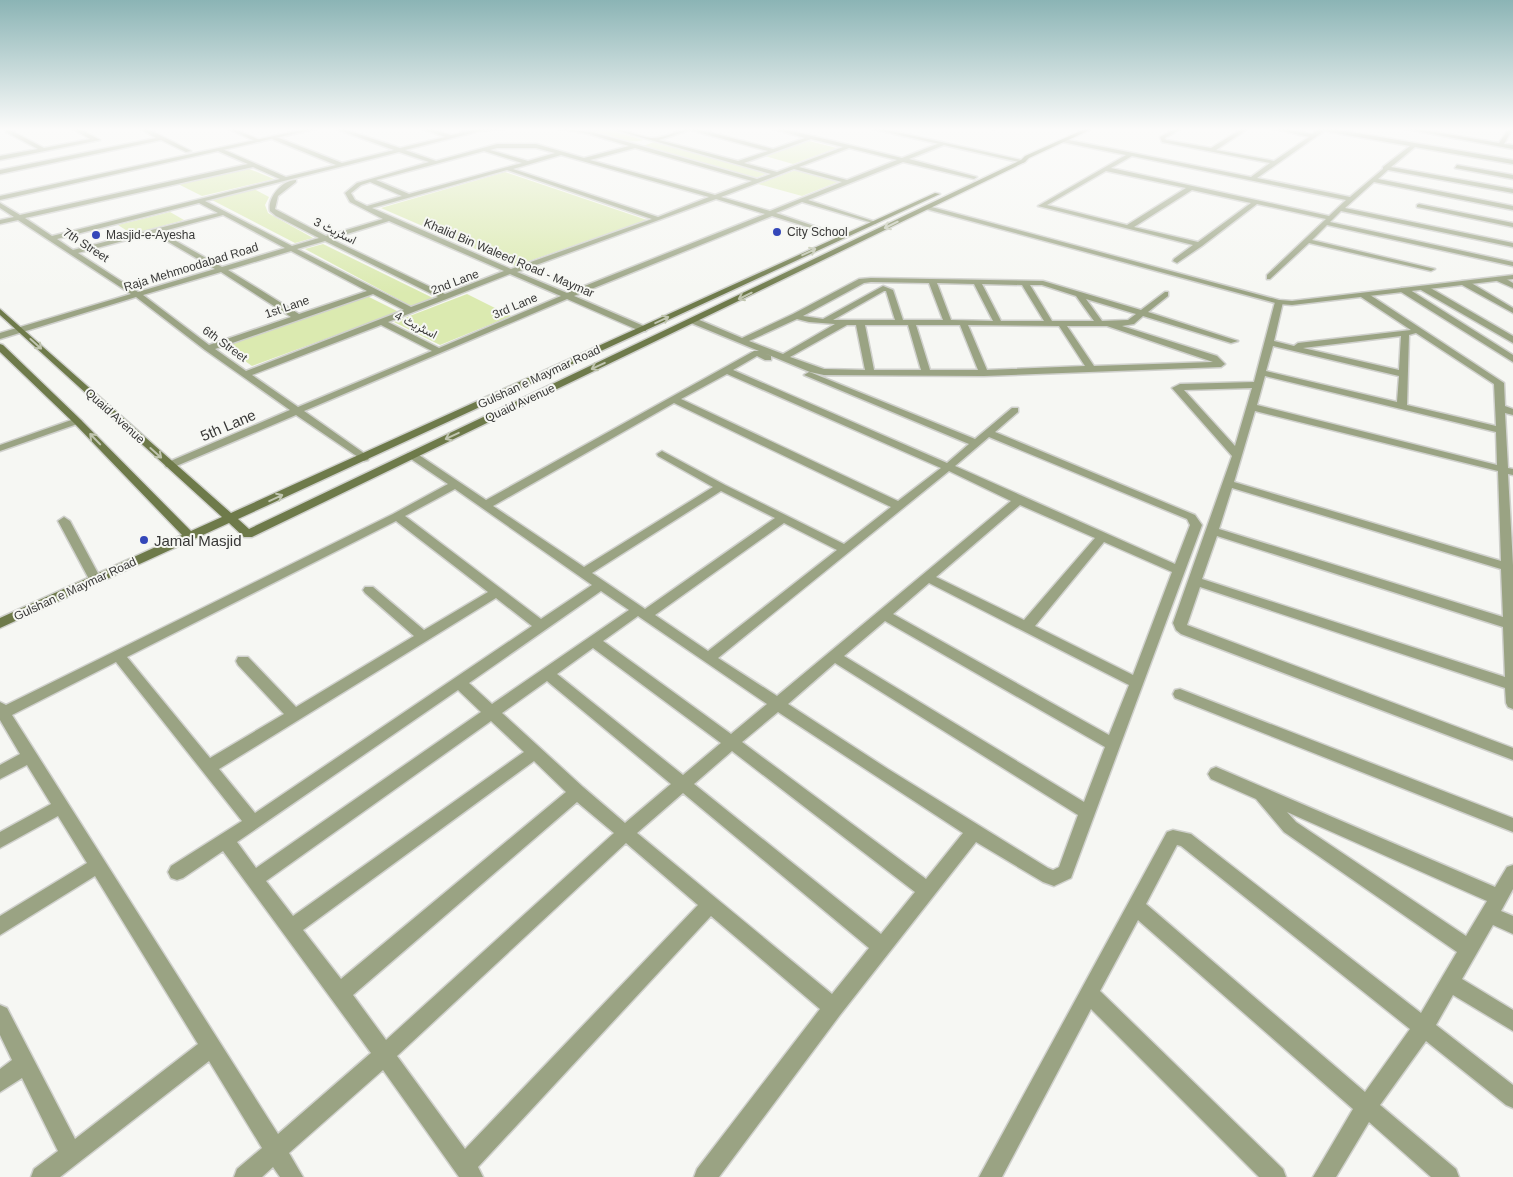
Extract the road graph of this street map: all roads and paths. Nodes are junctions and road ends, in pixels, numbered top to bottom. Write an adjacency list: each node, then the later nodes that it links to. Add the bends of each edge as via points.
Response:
1 (42, 183): 23 (street)
2 (69, 183): 29 (street)
3 (174, 183): 42 (street)
4 (271, 183): 21 (street)
5 (291, 183): 26 (street)
6 (362, 183): 35 (street, Khalid Bin Waleed Road - Maymar, via 348,193 352,201)
7 (377, 183): 27 (street)
8 (459, 183): 27 (street)
9 (550, 183): 44 (street)
10 (666, 183): 28 (street, Khalid Bin Waleed Road - Maymar)
11 (753, 183): 28 (street, 2nd Lane)
12 (846, 183): 32 (street, 3rd Lane)
13 (961, 183): 47 (main road, Gulshan e Maymar Road)
14 (974, 183): 36 (main road, Quaid Avenue)
15 (1082, 183): 49 (street, via 1041,206)
16 (1167, 183): 22 (street)
17 (1270, 183): 30 (street)
18 (1369, 183): 30 (street)
19 (1387, 183): 24 (street)
20 (1465, 183): 25 (street)
21 (255, 187): 26 (street); 31 (street)
22 (1191, 188): 33 (street); 49 (street)
23 (0, 192)
24 (1432, 192): 37 (street); 41 (street)
25 (1513, 192)
26 (275, 195): 53 (street, اسٹریٹ 3, via 272,210)
27 (410, 197): 35 (street)
28 (713, 197): 40 (street, Khalid Bin Waleed Road - Maymar); 44 (street, 2nd Lane)
29 (0, 198)
30 (1350, 200): 38 (street)
31 (200, 201): 39 (street); 52 (street)
32 (804, 201): 40 (street, 3rd Lane); 47 (street)
33 (1256, 202): 45 (street); 55 (street)
34 (0, 205): 42 (street, 7th Street)
35 (367, 208): 43 (street, Khalid Bin Waleed Road - Maymar)
36 (928, 208): 81 (street); 88 (main road, Quaid Avenue, one-way to 88)
37 (1513, 208)
38 (1340, 209): 41 (street); 45 (street)
39 (224, 213): 50 (street); 57 (street)
40 (770, 214): 51 (street, Khalid Bin Waleed Road - Maymar); 79 (street, 3rd Lane)
41 (1412, 214): 48 (street); 56 (street)
42 (20, 218): 46 (street); 52 (street, 7th Street)
43 (389, 219): 53 (street, Raja Mehmoodabad Road); 63 (street, Khalid Bin Waleed Road - Maymar)
44 (658, 219): 63 (street, 2nd Lane)
45 (1328, 221): 54 (street); 60 (street)
46 (0, 222)
47 (874, 223): 51 (main road, Gulshan e Maymar Road)
48 (1513, 225)
49 (1129, 228): 55 (street)
50 (154, 231): 58 (street); 62 (street)
51 (841, 237): 101 (main road, Gulshan e Maymar Road, one-way to 51)
52 (52, 238): 58 (street, 7th Street)
53 (324, 239): 57 (street, Raja Mehmoodabad Road); 80 (street, اسٹریٹ 3)
54 (1308, 241): 61 (street); 64 (street)
55 (1200, 245): 59 (street)
56 (1513, 245)
57 (292, 248): 62 (street, Raja Mehmoodabad Road); 73 (street)
58 (73, 252): 77 (street, 7th Street)
59 (1177, 261)
60 (1513, 264)
61 (1431, 268)
62 (221, 269): 77 (street, Raja Mehmoodabad Road); 86 (street)
63 (512, 271): 79 (street, Khalid Bin Waleed Road - Maymar); 80 (street, 2nd Lane)
64 (1270, 277)
65 (1513, 277): 66 (street)
66 (1500, 279): 70 (street); 71 (street)
67 (932, 281): 68 (street); 87 (street, via 862,281); 95 (street)
68 (977, 282): 69 (street); 97 (street)
69 (1024, 282): 75 (street, via 1050,284); 98 (street)
70 (1465, 283): 72 (street); 84 (street)
71 (1513, 286)
72 (1424, 288): 74 (street); 106 (street)
73 (374, 290): 83 (street); 86 (street, 1st Lane)
74 (1404, 290): 78 (street); 115 (street)
75 (1079, 294): 85 (street); 100 (street)
76 (1165, 294): 85 (street)
77 (138, 295): 102 (street, Raja Mehmoodabad Road); 112 (street, 6th Street)
78 (1364, 295): 81 (street); 103 (street)
79 (568, 296): 101 (street, Khalid Bin Waleed Road - Maymar); 113 (street, 3rd Lane)
80 (445, 297): 83 (street, 2nd Lane)
81 (1279, 302): 109 (street)
82 (0, 311): 102 (main road, Quaid Avenue)
83 (412, 311): 89 (street, 2nd Lane)
84 (1513, 311)
85 (1142, 314): 100 (street, via 1127,323); 108 (street)
86 (296, 316): 112 (street, 1st Lane)
87 (796, 316): 90 (street); 107 (street)
88 (694, 321): 107 (street); 139 (main road, Quaid Avenue, one-way to 139)
89 (382, 322): 113 (street, اسٹریٹ 4); 122 (street, 2nd Lane)
90 (824, 322): 91 (street); 93 (street, via 883,288 889,290)
91 (845, 322): 92 (street); 114 (street)
92 (860, 322): 93 (street); 118 (street)
93 (900, 322): 94 (street)
94 (911, 322): 95 (street); 119 (street)
95 (948, 323): 96 (street)
96 (963, 323): 97 (street); 121 (street)
97 (998, 323): 98 (street)
98 (1049, 323): 99 (street)
99 (1061, 323): 100 (street); 116 (street)
100 (1104, 324): 116 (street, via 1214,358 1221,364)
101 (643, 329): 141 (main road, Gulshan e Maymar Road)
102 (20, 330): 105 (street, Raja Mehmoodabad Road); 142 (main road, Quaid Avenue, one-way to 142)
103 (1420, 330): 104 (street); 128 (street, via 1499,383)
104 (1405, 333): 111 (street); 123 (street)
105 (0, 336)
106 (1513, 340)
107 (742, 341): 114 (street)
108 (1234, 341)
109 (1270, 343): 111 (street); 120 (street)
110 (0, 347): 132 (main road, Quaid Avenue)
111 (1288, 347): 123 (street)
112 (208, 348): 122 (street, 6th Street)
113 (439, 351): 130 (street, 3rd Lane)
114 (784, 358): 118 (street, via 817,371)
115 (1513, 359)
116 (1091, 369): 121 (street)
117 (726, 370): 125 (street); 136 (street, via 757,353); 143 (street)
118 (870, 372): 119 (street)
119 (926, 372): 121 (street)
120 (1262, 372): 124 (street); 126 (street)
121 (984, 373)
122 (245, 374): 130 (street, 6th Street)
123 (1403, 374): 126 (street)
124 (1258, 385): 127 (street); 140 (street, via 1177,388)
125 (673, 400): 150 (street); 151 (street)
126 (1402, 406): 134 (street)
127 (1252, 407): 140 (street); 144 (street)
128 (1500, 408): 131 (street); 134 (street)
129 (1015, 410): 133 (street)
130 (298, 412): 141 (street); 142 (street, 5th Lane)
131 (1513, 412)
132 (78, 421): 137 (street); 157 (main road, Quaid Avenue, one-way to 132)
133 (988, 433): 136 (street); 162 (street, via 1191,517 1196,525)
134 (1501, 434): 135 (street); 144 (street)
135 (1513, 442)
136 (976, 443): 143 (street)
137 (0, 448)
138 (662, 454): 147 (street)
139 (412, 455): 145 (street); 154 (main road, Quaid Avenue, via 248,534)
140 (1237, 455): 146 (street)
141 (364, 458): 154 (main road, Gulshan e Maymar Road, one-way to 141)
142 (170, 465): 154 (main road, Quaid Avenue)
143 (948, 467): 148 (street); 151 (street)
144 (1508, 471): 149 (street)
145 (455, 484): 150 (street); 152 (street)
146 (1229, 484): 156 (street); 161 (street)
147 (721, 487): 153 (street); 163 (street)
148 (1019, 500): 158 (street); 164 (street)
149 (1509, 504): 159 (street)
150 (486, 505): 163 (street)
151 (899, 506): 160 (street)
152 (397, 516): 170 (street); 179 (street)
153 (783, 518): 160 (street); 171 (street)
154 (232, 519): 157 (main road, Gulshan e Maymar Road)
155 (64, 521): 165 (street)
156 (1214, 532): 166 (street); 176 (street)
157 (190, 537): 165 (main road, Gulshan e Maymar Road)
158 (1101, 538): 162 (street); 175 (street)
159 (1509, 542): 161 (street)
160 (845, 549): 181 (street)
161 (1507, 567): 167 (street)
162 (1177, 569): 185 (street)
163 (584, 572): 168 (street)
164 (927, 577): 172 (street); 175 (street)
165 (95, 580): 173 (main road, Gulshan e Maymar Road)
166 (1196, 581): 186 (street); 196 (street, via 1180,623 1186,631)
167 (1510, 582): 176 (street)
168 (602, 584): 171 (street); 174 (street)
169 (370, 590): 177 (street)
170 (497, 592): 174 (street); 177 (street)
171 (643, 611): 178 (street); 181 (street)
172 (883, 614): 180 (street); 194 (street)
173 (0, 623)
174 (542, 626): 184 (street)
175 (1026, 627): 185 (street)
176 (1511, 632): 186 (street)
177 (424, 637): 192 (street)
178 (593, 641): 183 (street); 193 (street)
179 (118, 654): 190 (street); 198 (street)
180 (834, 656): 188 (street); 205 (street)
181 (710, 657): 188 (street)
182 (243, 661): 192 (street)
183 (547, 673): 191 (street); 201 (street)
184 (459, 682): 191 (street); 206 (street)
185 (1135, 682): 194 (street)
186 (1513, 691): 189 (street)
187 (1180, 694): 207 (street)
188 (779, 703): 193 (street); 209 (street)
189 (1513, 703)
190 (1, 712): 197 (street)
191 (492, 712): 195 (street); 215 (street)
192 (294, 715): 198 (street)
193 (732, 743): 201 (street); 216 (street)
194 (1112, 744): 205 (street)
195 (534, 752): 202 (street); 222 (street)
196 (1513, 754)
197 (30, 756): 199 (street); 204 (street)
198 (209, 767): 206 (street)
199 (0, 772)
200 (1216, 774): 203 (street)
201 (683, 784): 208 (street); 223 (street)
202 (578, 792): 208 (street); 226 (street)
203 (1262, 795): 218 (street); 224 (street, via 1290,827)
204 (61, 806): 211 (street); 212 (street)
205 (1086, 812): 209 (street, via 1065,872 1054,878)
206 (253, 823): 210 (street)
207 (1513, 825)
208 (626, 832): 217 (street); 233 (street)
209 (974, 832): 216 (street)
210 (225, 840): 213 (street); 215 (street)
211 (0, 841)
212 (98, 865): 220 (street); 232 (street)
213 (178, 872)
214 (1513, 873): 218 (street)
215 (254, 879): 222 (street)
216 (927, 890): 223 (street)
217 (711, 904): 228 (street); 240 (street)
218 (1494, 906): 221 (street); 224 (street)
219 (1136, 907): 227 (street); 231 (street, via 1173,837 1180,836); 237 (street)
220 (0, 926)
221 (1513, 926)
222 (290, 928): 226 (street)
223 (882, 947): 228 (street)
224 (1469, 950): 225 (street)
225 (1450, 982): 230 (street); 231 (street)
226 (340, 993): 233 (street)
227 (1089, 994): 245 (street); 246 (street)
228 (833, 1008): 244 (street)
229 (0, 1016): 234 (street)
230 (1513, 1021)
231 (1424, 1027): 236 (street); 237 (street)
232 (211, 1047): 238 (street); 239 (street)
233 (383, 1056): 238 (street); 240 (street)
234 (25, 1064): 235 (street); 239 (street)
235 (0, 1082)
236 (1513, 1098)
237 (1367, 1106): 247 (street); 248 (street)
238 (275, 1150): 242 (street); 243 (street)
239 (71, 1154): 241 (street)
240 (468, 1171)
241 (42, 1177)
242 (245, 1177)
243 (292, 1177)
244 (705, 1177)
245 (990, 1177)
246 (1275, 1177)
247 (1324, 1177)
248 (1448, 1177)

